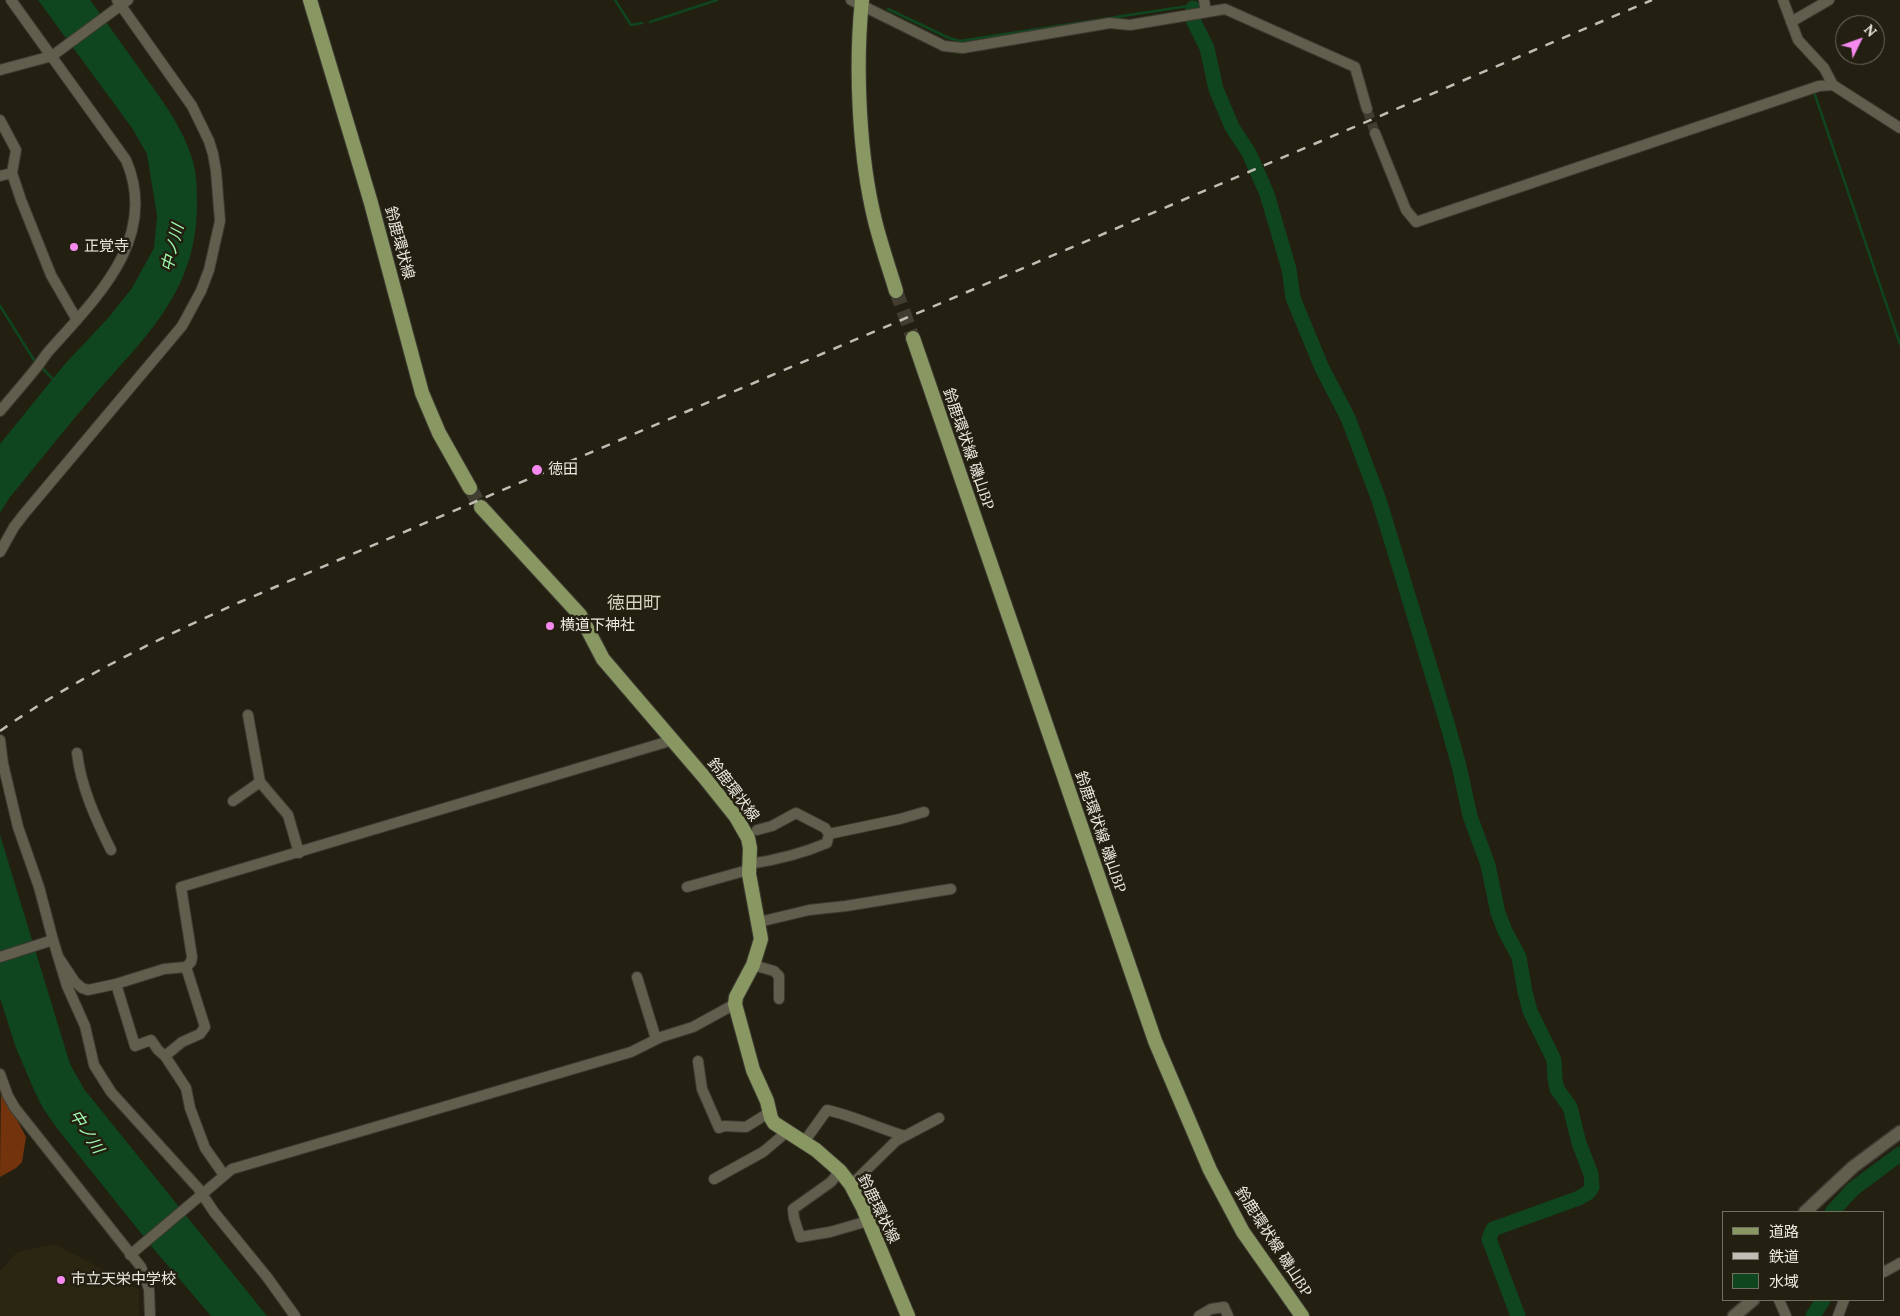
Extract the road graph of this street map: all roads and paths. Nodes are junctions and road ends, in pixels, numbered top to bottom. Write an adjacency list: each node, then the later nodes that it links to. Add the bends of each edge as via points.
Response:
1 (11, 0): 10 (street)
2 (310, 0): 23 (main road, 鈴鹿環状線, via 422,393 439,433)
3 (1204, 0): 8 (street)
4 (1783, 0): 9 (street)
5 (1829, 0): 9 (street)
6 (858, 2): 8 (street, via 944,46 964,48 1110,23 1130,24); 19 (main road, via 865,166 875,221)
7 (121, 3): 10 (street); 25 (street, via 192,106 208,141 216,171 220,221 216,243 201,291 182,326 24,514)
8 (1205, 13): 13 (street, via 1226,9 1355,67)
9 (1791, 22): 12 (street, via 1798,40 1824,68)
10 (52, 56): 11 (street); 20 (street, via 120,151 130,170 133,187 133,222 124,253 108,281)
11 (0, 70)
12 (1833, 85): 15 (street); 16 (street, via 1800,92 1416,222 1406,210)
13 (1367, 109)
14 (0, 120): 17 (street, via 16,150)
15 (1900, 128)
16 (1375, 133)
17 (12, 173): 18 (street); 20 (street, via 51,275)
18 (0, 176)
19 (896, 291)
20 (77, 320): 22 (street)
21 (913, 338): 78 (main road, 鈴鹿環状線 磯山BP, via 1155,1040 1210,1170 1243,1232)
22 (0, 411)
23 (470, 488)
24 (481, 507): 28 (main road, 鈴鹿環状線, via 580,615 604,659)
25 (0, 552)
26 (248, 715): 30 (street)
27 (0, 740): 41 (street, via 18,827 39,887)
28 (673, 740): 36 (street); 37 (main road, 鈴鹿環状線, via 736,817 748,838)
29 (77, 753): 35 (street, via 79,769 97,822)
30 (260, 782): 31 (street); 36 (street, via 288,815)
31 (233, 801)
32 (924, 812): 34 (street)
33 (757, 830): 34 (street, via 796,813 825,828)
34 (829, 834): 37 (street, via 827,843 811,850)
35 (112, 850)
36 (299, 853): 45 (street, via 182,887 192,957)
37 (749, 867): 38 (street); 40 (main road, 鈴鹿環状線)
38 (687, 887)
39 (951, 889): 40 (street, via 809,910)
40 (759, 922): 44 (main road, 鈴鹿環状線, via 761,939)
41 (52, 941): 42 (street); 43 (street)
42 (0, 957)
43 (59, 958): 47 (street, via 82,988 88,990); 64 (street, via 101,1078 198,1188)
44 (753, 965): 48 (street, via 774,971 779,976); 49 (main road, 鈴鹿環状線)
45 (186, 966): 47 (street, via 164,969); 51 (street, via 205,1027 200,1034 182,1042)
46 (637, 977): 50 (street)
47 (116, 984): 51 (street, via 135,1046 152,1040)
48 (779, 1000)
49 (735, 1004): 50 (street, via 693,1027); 54 (main road, 鈴鹿環状線, via 753,1070)
50 (656, 1039): 61 (street, via 631,1052 232,1169)
51 (164, 1056): 61 (street, via 186,1088 205,1148)
52 (698, 1061): 54 (street, via 702,1089 719,1128 746,1127)
53 (0, 1074): 67 (street, via 15,1108)
54 (770, 1112): 56 (main road, 鈴鹿環状線, via 774,1123)
55 (939, 1118): 58 (street)
56 (788, 1131): 59 (main road, 鈴鹿環状線); 62 (street, via 763,1152)
57 (1900, 1132): 65 (street, via 1853,1167)
58 (905, 1136): 59 (street, via 827,1110); 63 (street)
59 (804, 1142): 60 (main road, 鈴鹿環状線)
60 (840, 1170): 63 (main road, 鈴鹿環状線); 66 (street, via 831,1182 794,1209 800,1237)
61 (224, 1175): 64 (street)
62 (714, 1179)
63 (851, 1185): 66 (main road, 鈴鹿環状線)
64 (200, 1196): 67 (street); 74 (street)
65 (1806, 1211)
66 (868, 1221): 75 (main road, 鈴鹿環状線)
67 (130, 1255): 73 (street, via 146,1280)
68 (1900, 1263): 69 (street)
69 (1885, 1271)
70 (1751, 1301): 79 (street)
71 (1779, 1301): 80 (street)
72 (1844, 1301): 81 (street)
73 (150, 1316)
74 (295, 1316)
75 (908, 1316)
76 (1199, 1316): 77 (street, via 1211,1309 1224,1308)
77 (1228, 1316)
78 (1302, 1316)
79 (1734, 1316)
80 (1786, 1316)
81 (1838, 1316)

